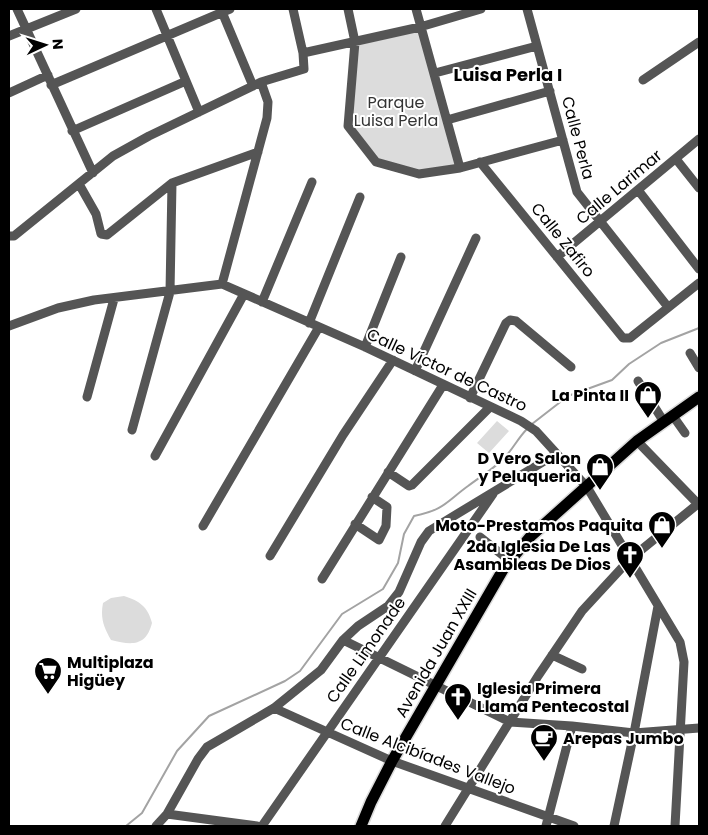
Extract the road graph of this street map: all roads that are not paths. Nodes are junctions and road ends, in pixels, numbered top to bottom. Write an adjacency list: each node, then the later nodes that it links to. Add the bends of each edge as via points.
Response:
1 (16, 9): 11 (street)
2 (76, 9): 11 (street)
3 (156, 9): 13 (street)
4 (293, 9): 17 (street)
5 (348, 9): 14 (street)
6 (416, 9): 10 (street)
7 (481, 9): 10 (street)
8 (527, 9): 16 (street, Calle Perla)
9 (226, 10): 13 (street); 22 (street)
10 (420, 27): 14 (street); 18 (street)
11 (25, 29): 12 (street); 19 (street)
12 (9, 36)
13 (167, 36): 21 (street); 23 (street)
14 (355, 42): 17 (street); 34 (street, via 348,126 376,162 419,174)
15 (699, 42): 20 (street)
16 (537, 46): 18 (street); 24 (street, Calle Perla)
17 (303, 53): 22 (street, via 304,69)
18 (435, 73): 27 (street)
19 (48, 75): 23 (street); 25 (street)
20 (643, 80)
21 (186, 81): 26 (street); 28 (street)
22 (257, 84): 26 (street); 31 (street, via 268,102)
23 (52, 85): 28 (street)
24 (550, 91): 27 (street); 29 (street, Calle Perla)
25 (9, 93)
26 (199, 112): 35 (street, via 113,156)
27 (447, 120): 34 (street)
28 (72, 130): 35 (street)
29 (563, 140): 33 (street); 42 (street, Calle Perla, via 577,192)
30 (699, 140): 32 (street, Calle Larimar)
31 (258, 152): 37 (street); 49 (street)
32 (676, 159): 39 (street); 40 (street, Calle Larimar)
33 (480, 162): 34 (street); 46 (street, Calle Zafiro)
34 (460, 168)
35 (93, 173): 38 (street)
36 (312, 182): 53 (street)
37 (172, 183): 38 (street, via 104,236); 50 (street)
38 (80, 184): 43 (street, via 14,236)
39 (699, 188)
40 (638, 190): 42 (street, Calle Larimar); 47 (street)
41 (360, 197): 55 (street)
42 (600, 222): 46 (street, Calle Larimar); 54 (street, Calle Perla)
43 (9, 236)
44 (476, 238): 63 (street)
45 (400, 257): 58 (street)
46 (558, 257): 54 (street, Calle Zafiro, via 623,338 630,338)
47 (699, 269)
48 (699, 283): 54 (street)
49 (222, 284): 50 (street); 51 (street, Calle Víctor de Castro)
50 (170, 292): 52 (street); 71 (street)
51 (244, 294): 53 (street, Calle Víctor de Castro); 75 (street)
52 (114, 299): 56 (street, via 58,308); 66 (street)
53 (262, 302): 55 (street, Calle Víctor de Castro)
54 (668, 307)
55 (309, 323): 57 (street, Calle Víctor de Castro)
56 (9, 326)
57 (319, 327): 58 (street, Calle Víctor de Castro); 82 (street)
58 (365, 347): 60 (street, Calle Víctor de Castro)
59 (690, 353): 62 (street)
60 (393, 360): 63 (street, Calle Víctor de Castro); 84 (street)
61 (571, 367): 68 (street, via 516,321 510,320)
62 (699, 368)
63 (415, 372): 65 (street, Calle Víctor de Castro)
64 (638, 381): 70 (street)
65 (443, 385): 68 (street, Calle Víctor de Castro); 76 (street)
66 (87, 397)
67 (699, 397): 70 (main road, Avenida Juan XXIII)
68 (470, 398): 69 (street, Calle Víctor de Castro)
69 (490, 407): 74 (street, Calle Víctor de Castro, via 536,431); 76 (street, via 412,485)
70 (669, 419): 72 (street); 73 (main road, Avenida Juan XXIII)
71 (132, 430)
72 (685, 433)
73 (637, 441): 77 (main road, Avenida Juan XXIII); 80 (street)
74 (556, 454): 77 (street, Calle Víctor de Castro); 78 (street)
75 (155, 456)
76 (388, 472): 79 (street)
77 (587, 487): 85 (street, Calle Víctor de Castro); 86 (main road, Avenida Juan XXIII, via 530,536)
78 (496, 490): 89 (street, via 429,531 394,599); 91 (street, Calle Limonade)
79 (372, 497): 81 (street); 81 (street, via 387,507 386,526 379,540)
80 (699, 504): 85 (street)
81 (355, 524): 87 (street)
82 (204, 526)
83 (480, 537): 86 (street)
84 (270, 556)
85 (630, 559): 88 (street, Calle Víctor de Castro); 90 (street, via 597,592)
86 (510, 561): 93 (main road, Avenida Juan XXIII)
87 (322, 579)
88 (658, 606): 98 (street, Calle Víctor de Castro, via 683,650); 100 (street)
89 (343, 640): 91 (street); 94 (street, via 321,670)
90 (552, 655): 92 (street); 95 (street)
91 (379, 658): 93 (street); 99 (street, Calle Limonade)
92 (582, 669)
93 (435, 686): 95 (street); 101 (main road, Avenida Juan XXIII)
94 (274, 708): 99 (street, Calle Alcibíades Vallejo); 103 (street, via 207,747)
95 (510, 722): 96 (street); 102 (street)
96 (572, 726): 100 (street); 104 (street)
97 (699, 728): 98 (street)
98 (682, 731): 100 (street); 112 (street, Calle Víctor de Castro)
99 (327, 732): 101 (street, Calle Alcibíades Vallejo); 107 (street, Calle Limonade)
100 (634, 733): 111 (street)
101 (392, 761): 102 (street, Calle Alcibíades Vallejo); 108 (main road, Avenida Juan XXIII)
102 (468, 789): 104 (street, Calle Alcibíades Vallejo); 109 (street)
103 (167, 814): 105 (street); 106 (street)
104 (547, 822): 110 (street, Calle Alcibíades Vallejo)
105 (156, 826)
106 (257, 826)
107 (262, 826)
108 (362, 826)
109 (445, 826)
110 (574, 826)
111 (614, 826)
112 (675, 826)

